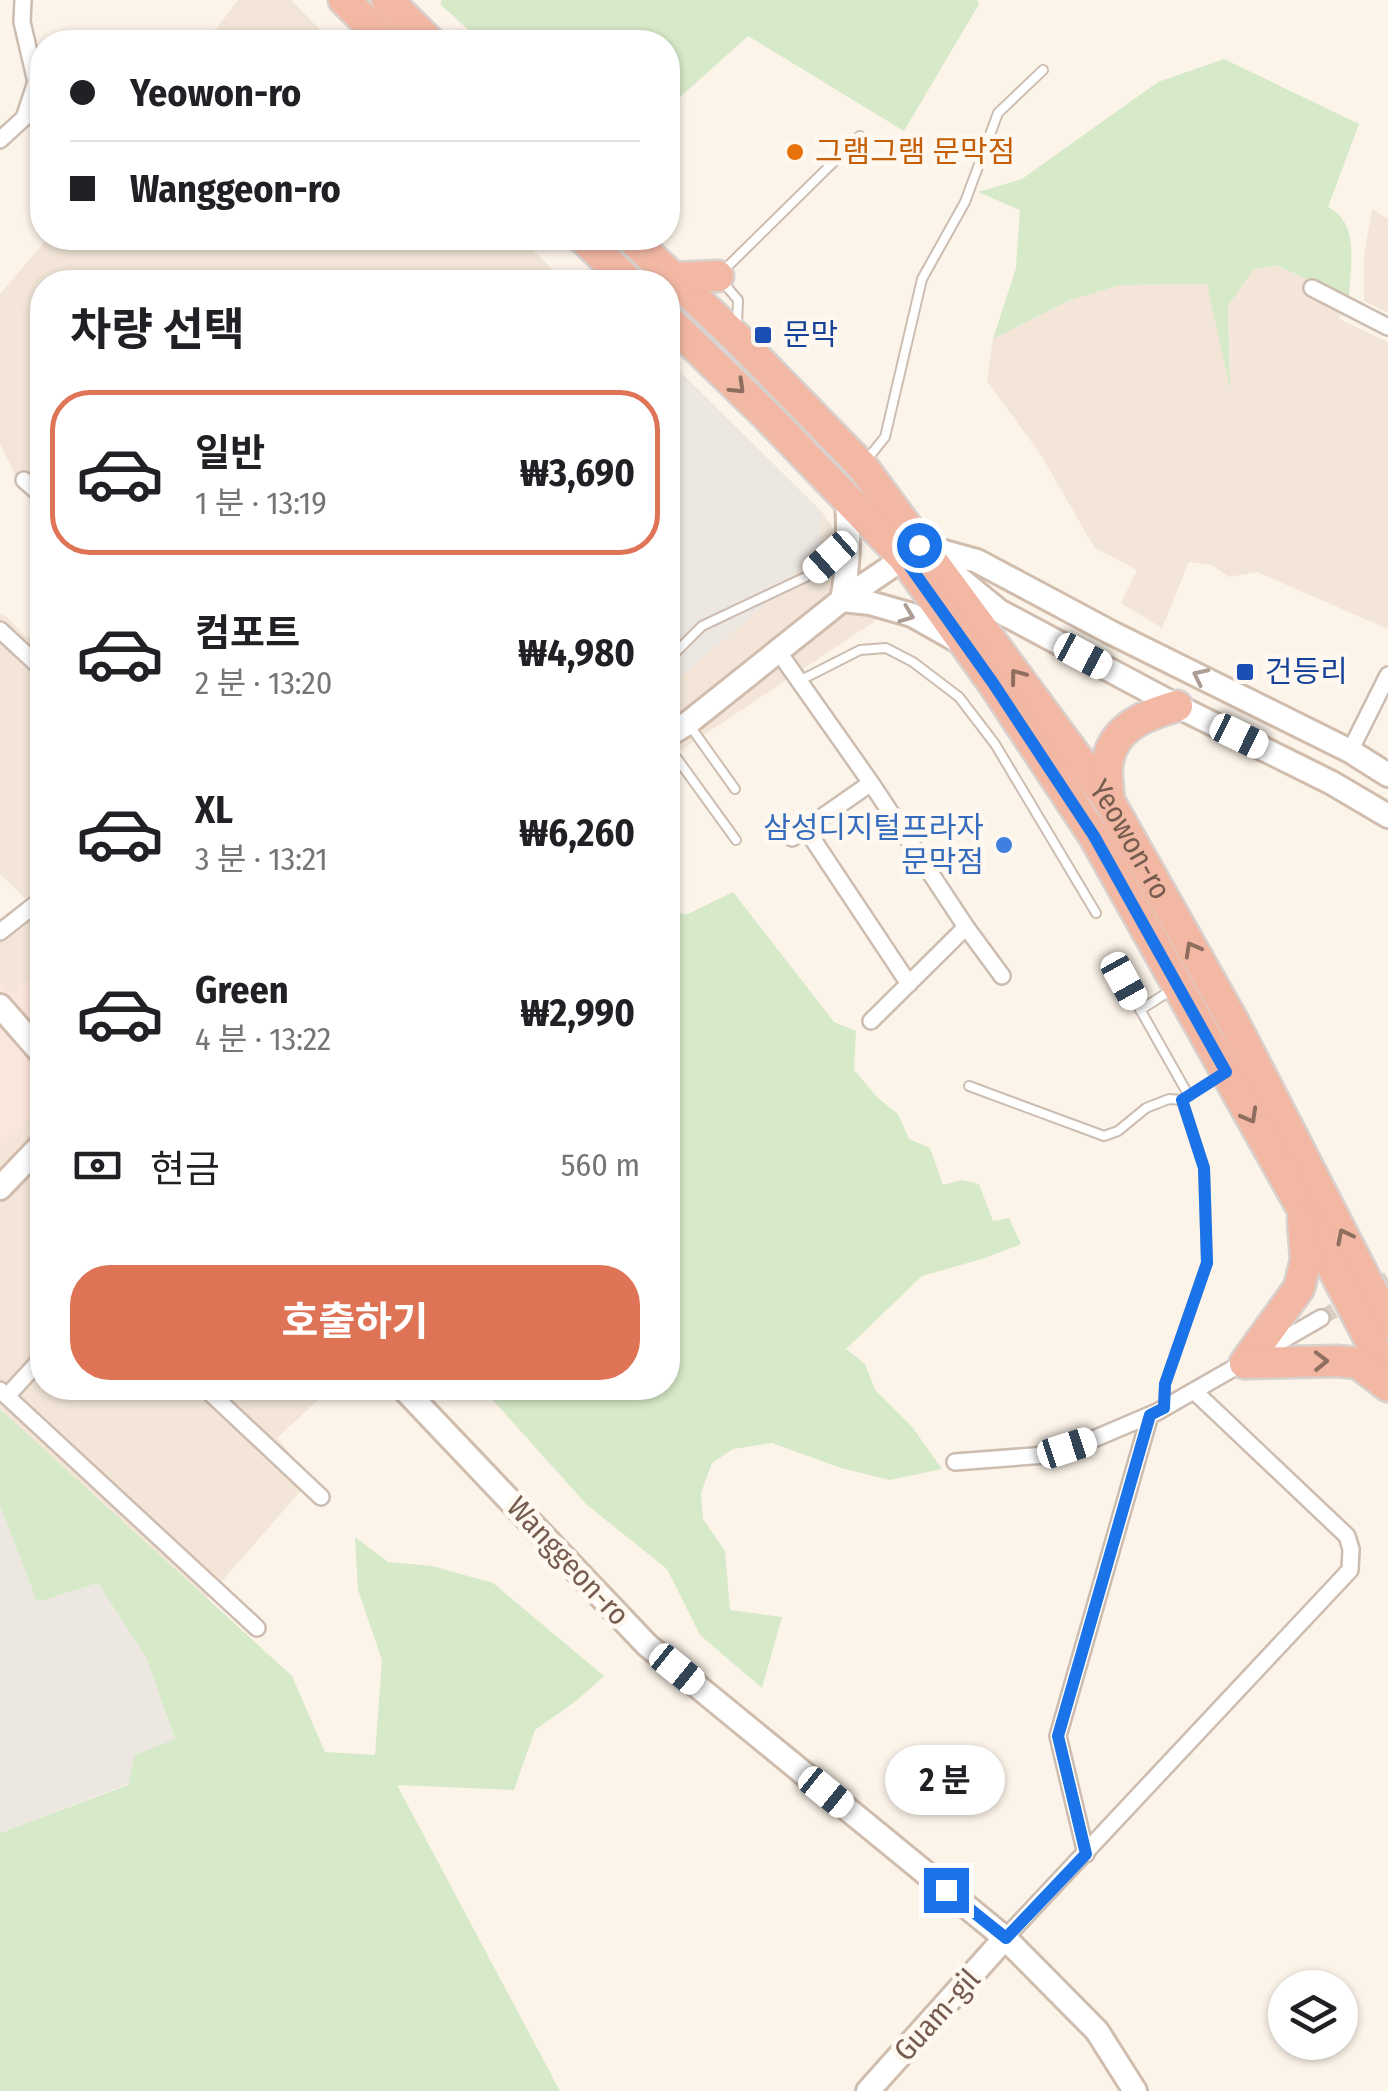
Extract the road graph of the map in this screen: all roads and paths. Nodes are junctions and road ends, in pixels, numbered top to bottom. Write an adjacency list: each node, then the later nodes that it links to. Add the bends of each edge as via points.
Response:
1 (23, 0): 6 (street)
2 (344, 0): 4 (highway)
3 (387, 0): 5 (highway)
4 (375, 30)
5 (418, 30)
6 (30, 56)
7 (1043, 70): 22 (lane, via 998,113 965,202 922,279 886,437)
8 (30, 100): 10 (street, via 24,118)
9 (860, 136): 15 (lane)
10 (0, 140)
11 (593, 250): 13 (highway)
12 (644, 250): 14 (highway, Yeowon-ro)
13 (609, 270)
14 (665, 270)
15 (718, 276): 16 (highway); 21 (lane, via 738,300)
16 (680, 278)
17 (680, 285): 21 (highway, Yeowon-ro)
18 (1312, 288): 19 (street)
19 (1388, 326)
20 (680, 332): 25 (highway, Yeowon-ro, one-way to 25)
21 (736, 338): 22 (highway, Yeowon-ro)
22 (862, 466): 27 (highway, Yeowon-ro)
23 (24, 480): 24 (street)
24 (30, 485)
25 (847, 499): 26 (street); 27 (highway, Yeowon-ro)
26 (849, 540): 28 (street); 31 (lane, via 812,574 702,626)
27 (911, 551): 28 (street); 30 (highway, Yeowon-ro); 38 (street, via 999,611); 41 (street, one-way to 27, via 977,561); 47 (highway, Yeowon-ro, one-way to 27)
28 (842, 600): 30 (street, one-way to 30, via 912,615); 34 (street)
29 (0, 630): 32 (street)
30 (967, 646): 59 (highway, Yeowon-ro, via 1094,836)
31 (680, 648)
32 (23, 651): 33 (street); 35 (street)
33 (30, 651)
34 (778, 651): 36 (street); 39 (street)
35 (30, 657)
36 (799, 681): 45 (street); 53 (lane, via 860,650 886,648 959,696)
37 (1386, 686): 41 (street)
38 (1177, 706): 44 (street); 47 (highway, via 1125,728 1112,746)
39 (680, 727)
40 (680, 731): 46 (lane)
41 (1350, 750): 43 (street); 44 (street)
42 (680, 763): 51 (lane)
43 (1388, 775)
44 (1332, 782): 48 (street)
45 (871, 783): 49 (street); 54 (street)
46 (734, 788)
47 (1109, 801): 71 (highway, Yeowon-ro, one-way to 47, via 1233,1022)
48 (1388, 816)
49 (806, 829): 50 (street); 58 (street)
50 (792, 838)
51 (736, 840)
52 (30, 909): 55 (street)
53 (1096, 914)
54 (966, 927): 56 (street); 58 (street)
55 (0, 932)
56 (1002, 976)
57 (1124, 981): 61 (lane)
58 (909, 984): 62 (street)
59 (1178, 987): 61 (lane); 64 (highway, Yeowon-ro)
60 (0, 1006): 63 (street)
61 (1140, 1010): 66 (lane)
62 (871, 1021)
63 (30, 1040)
64 (1226, 1072): 66 (lane); 69 (highway, Yeowon-ro, one-way to 69)
65 (969, 1086): 66 (lane, via 1104,1136 1146,1108)
66 (1186, 1098): 80 (lane, via 1204,1168 1207,1263)
67 (30, 1157): 68 (street)
68 (0, 1188)
69 (1302, 1208): 72 (highway, via 1306,1260 1299,1288); 74 (highway, Yeowon-ro)
70 (1321, 1318): 72 (street)
71 (1388, 1324)
72 (1245, 1363): 75 (highway, one-way to 75, via 1358,1363); 76 (street)
73 (30, 1369): 77 (street)
74 (1388, 1375)
75 (1388, 1386)
76 (1194, 1391): 80 (street); 84 (street, via 1347,1536 1350,1570)
77 (4, 1393): 83 (street)
78 (218, 1400): 82 (street)
79 (414, 1400): 85 (street, Wanggeon-ro, via 647,1645)
80 (1157, 1411): 81 (street, via 1046,1454); 84 (street, via 1058,1736)
81 (954, 1462)
82 (321, 1497)
83 (257, 1628)
84 (1086, 1854): 85 (street)
85 (1006, 1938): 86 (street, Guam-gil); 87 (street, Wanggeon-ro, via 1097,2031)
86 (868, 2091)
87 (1135, 2091)

